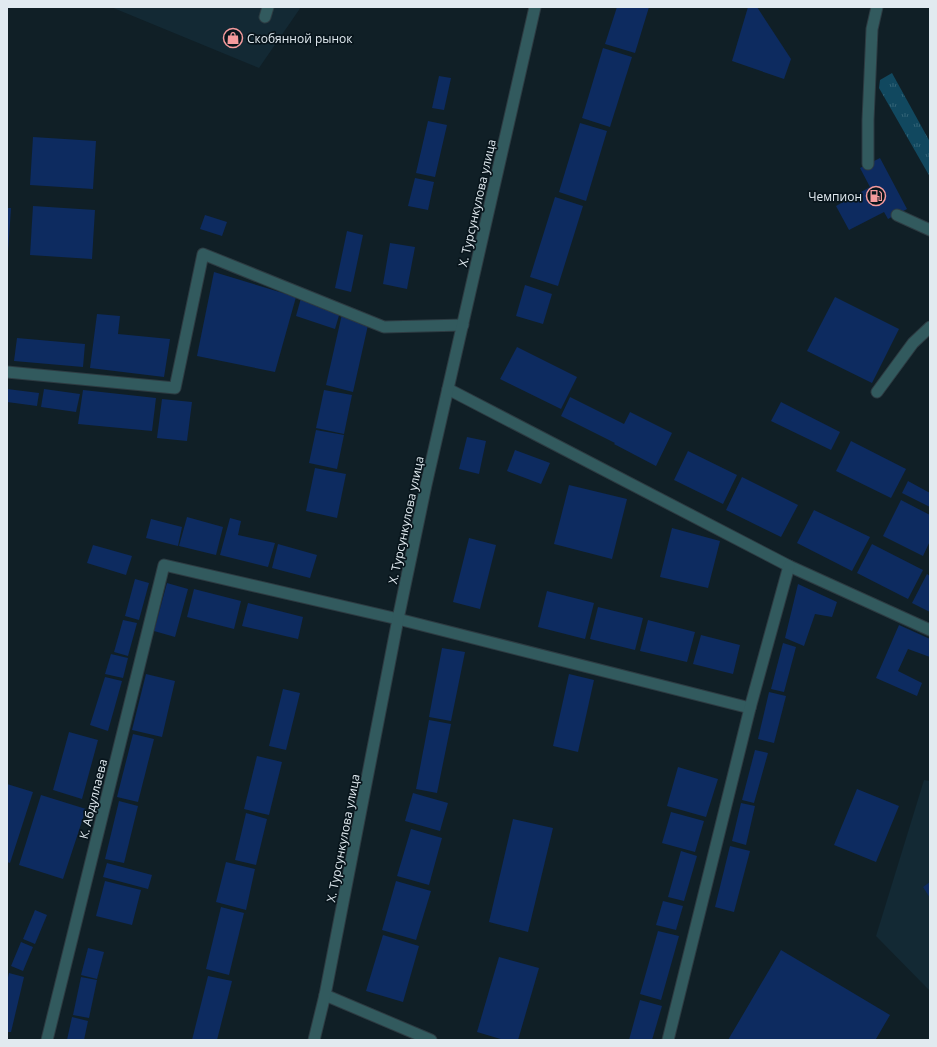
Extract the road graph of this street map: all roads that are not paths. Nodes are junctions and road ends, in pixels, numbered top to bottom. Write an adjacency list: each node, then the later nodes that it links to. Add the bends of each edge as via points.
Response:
1 (535, 7): 6 (street, Х. Турсункулова улица)
2 (877, 7): 3 (street, via 872,29)
3 (868, 164)
4 (897, 214): 5 (street)
5 (930, 230)
6 (463, 325): 8 (street, via 384,327 203,254 175,388); 9 (street, Х. Турсункулова улица)
7 (930, 327): 10 (street, via 913,343)
8 (7, 372)
9 (448, 389): 11 (street); 12 (street, Х. Турсункулова улица)
10 (877, 392)
11 (789, 566): 13 (street); 14 (street)
12 (398, 619): 14 (street); 15 (street, Х. Турсункулова улица); 16 (street, К. Абдуллаева, via 164,564)
13 (930, 630)
14 (750, 708): 19 (street)
15 (325, 995): 17 (street, Х. Турсункулова улица); 18 (street)
16 (47, 1040)
17 (314, 1040)
18 (431, 1040)
19 (668, 1040)

